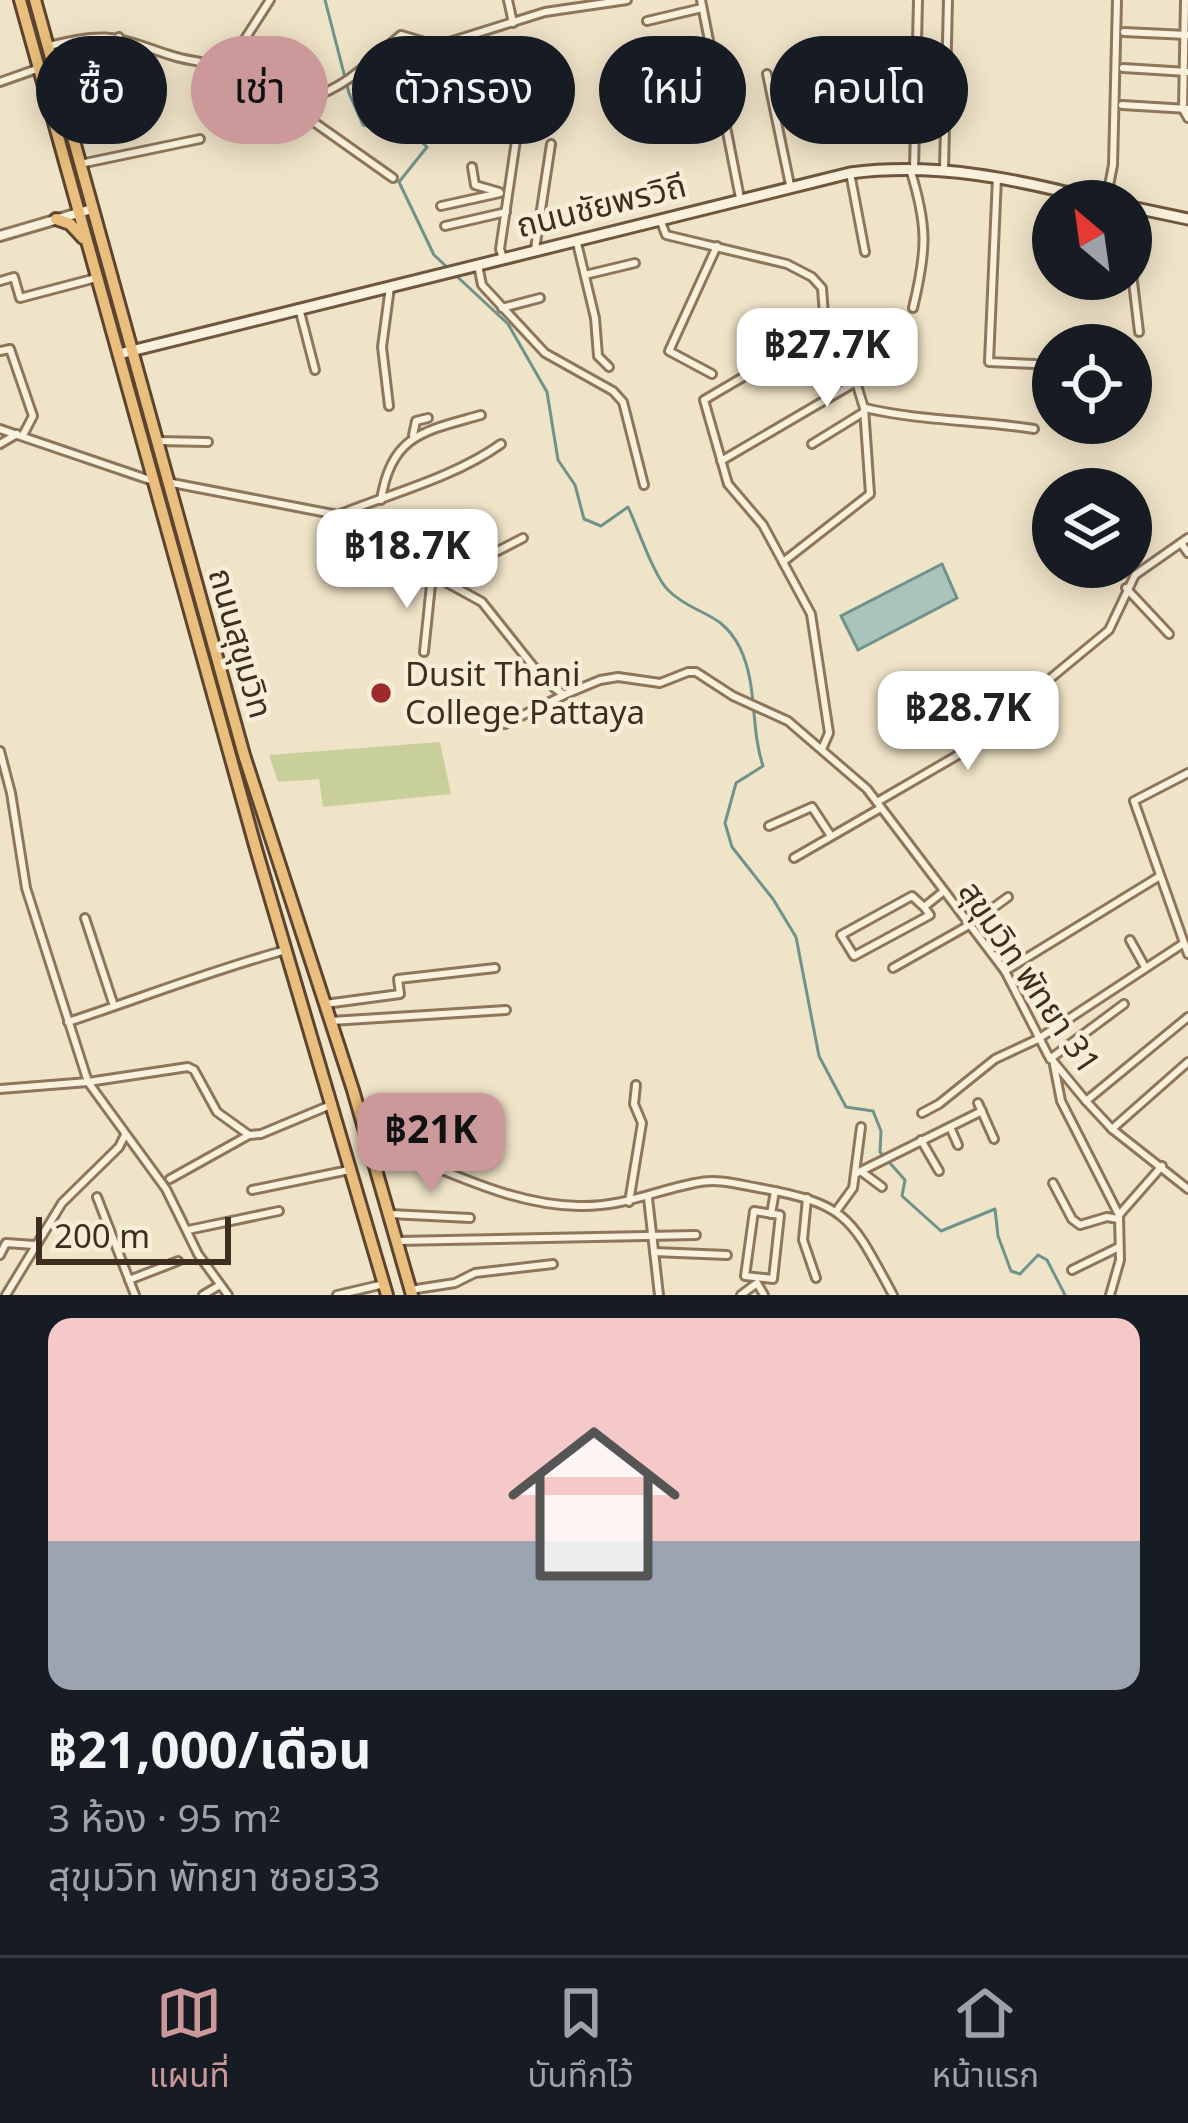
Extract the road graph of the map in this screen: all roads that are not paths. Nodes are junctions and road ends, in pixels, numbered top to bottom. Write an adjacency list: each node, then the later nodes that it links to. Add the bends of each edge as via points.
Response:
1 (20, 0): 17 (highway, ถนนสุขุมวิท)
2 (35, 0): 15 (highway, ถนนสุขุมวิท)
3 (270, 0): 16 (street)
4 (508, 0): 12 (street)
5 (627, 0): 12 (street)
6 (918, 0): 34 (street)
7 (948, 0): 35 (street)
8 (1117, 0): 39 (street)
9 (1185, 0): 14 (street)
10 (701, 4): 11 (street); 43 (street)
11 (647, 21)
12 (513, 23): 23 (street, via 446,44 401,35)
13 (1124, 32): 14 (street)
14 (1186, 35): 20 (street)
15 (44, 36)
16 (246, 36)
17 (36, 42)
18 (1123, 68): 20 (street)
19 (36, 69): 22 (street)
20 (1186, 72): 25 (street)
21 (767, 74): 41 (street)
22 (0, 82)
23 (328, 90)
24 (1122, 105): 25 (street)
25 (1186, 112)
26 (328, 132): 38 (street)
27 (191, 141): 32 (street)
28 (63, 144): 48 (highway, ถนนสุขุมวิท)
29 (74, 144): 32 (highway, ถนนสุขุมวิท)
30 (515, 144): 42 (street)
31 (551, 144): 57 (street)
32 (80, 165): 45 (highway, ถนนสุขุมวิท)
33 (472, 167): 42 (street, via 475,185)
34 (912, 169): 35 (main road, ถนนชัยพรวิถี); 36 (main road, ถนนชัยพรวิถี); 69 (street, via 926,256)
35 (944, 169): 37 (main road, ถนนชัยพรวิถี)
36 (850, 172): 41 (main road, ถนนชัยพรวิถี); 58 (street)
37 (1002, 176): 40 (main road, ถนนชัยพรวิถี); 73 (street, via 989,362)
38 (394, 178)
39 (1109, 180)
40 (1032, 183)
41 (790, 185): 43 (main road, ถนนชัยพรวิถี)
42 (504, 194): 44 (street); 47 (street)
43 (740, 198): 49 (main road, ถนนชัยพรวิถี)
44 (441, 206)
45 (92, 209): 48 (street); 72 (highway, ถนนสุขุมวิท)
46 (1152, 211): 50 (main road)
47 (506, 212): 52 (street); 59 (street)
48 (78, 213): 51 (street); 55 (highway, ถนนสุขุมวิท)
49 (659, 219): 54 (main road, ถนนชัยพรวิถี); 56 (street, via 666,235)
50 (1188, 219)
51 (56, 220): 53 (street); 55 (highway)
52 (445, 226)
53 (0, 236)
54 (577, 239): 57 (main road, ถนนชัยพรวิถี); 62 (street)
55 (86, 241): 63 (highway, ถนนสุขุมวิท)
56 (717, 246): 70 (street, via 812,277 824,293); 76 (street, via 669,351)
57 (535, 249): 59 (main road, ถนนชัยพรวิถี)
58 (865, 252)
59 (503, 258): 61 (main road, ถนนชัยพรวิถี)
60 (635, 263): 62 (street)
61 (478, 265): 65 (main road, ถนนชัยพรวิถี); 68 (street, via 482,285)
62 (585, 275): 74 (street, via 598,356)
63 (96, 278): 64 (street, via 20,298 14,277); 72 (highway, ถนนสุขุมวิท)
64 (0, 281)
65 (390, 287): 67 (main road, ถนนชัยพรวิถี); 78 (street, via 382,347)
66 (540, 298): 68 (street)
67 (299, 308): 72 (main road, ถนนชัยพรวิถี); 75 (street)
68 (502, 308): 94 (street, via 544,353 623,402)
69 (913, 308)
70 (825, 329): 77 (street); 91 (street, via 704,400)
71 (0, 351): 84 (street, via 10,349 33,416)
72 (124, 353): 86 (highway, ถนนสุขุมวิท); 92 (highway, ถนนสุขุมวิท)
73 (1032, 364)
74 (609, 367)
75 (315, 370)
76 (712, 374)
77 (856, 382): 79 (street); 91 (street)
78 (389, 406)
79 (864, 410): 83 (street); 88 (street); 100 (street, via 870,494)
80 (481, 415): 85 (street)
81 (428, 418): 85 (street, via 416,422)
82 (0, 429): 84 (street)
83 (1032, 429)
84 (20, 434): 89 (street); 92 (street)
85 (413, 435): 95 (street, via 386,472)
86 (157, 441): 87 (street); 93 (highway, ถนนสุขุมวิท)
87 (208, 442)
88 (812, 443)
89 (0, 444)
90 (501, 444): 95 (street)
91 (721, 461): 100 (street, via 728,484)
92 (153, 482): 120 (highway, ถนนสุขุมวิท)
93 (168, 482): 96 (street); 118 (highway, ถนนสุขุมวิท)
94 (644, 485)
95 (381, 500): 96 (street)
96 (338, 515): 102 (street)
97 (524, 538): 103 (street)
98 (1184, 541): 99 (street); 101 (street)
99 (1188, 553)
100 (783, 562): 111 (street, via 811,614 829,733)
101 (1152, 563)
102 (432, 575): 103 (street); 106 (street)
103 (451, 585): 108 (street, via 482,602)
104 (1126, 588): 105 (street); 107 (street, via 1109,630)
105 (1168, 634)
106 (424, 652)
107 (1034, 692)
108 (564, 695): 110 (street, สุขุมวิท พัทยา 31); 111 (street, สุขุมวิท พัทยา 31, via 600,680 659,683 688,672 765,708)
109 (1039, 708): 114 (street)
110 (505, 724)
111 (822, 749): 114 (street, สุขุมวิท พัทยา 31)
112 (0, 751): 140 (street, via 26,888)
113 (1188, 773): 119 (street, via 1134,801)
114 (879, 805): 116 (street); 121 (street, สุขุมวิท พัทยา 31)
115 (769, 826): 116 (street, via 812,807)
116 (831, 836): 117 (street)
117 (794, 858)
118 (285, 875): 120 (highway, via 271,871); 134 (highway, ถนนสุขุมวิท)
119 (1160, 876): 127 (street); 133 (street)
120 (265, 880): 128 (highway, ถนนสุขุมวิท)
121 (944, 891): 123 (street); 125 (street, สุขุมวิท พัทยา 31)
122 (1008, 897): 125 (street)
123 (924, 907): 123 (street, via 912,896 841,935 854,956 930,915)
124 (85, 918): 136 (street)
125 (970, 924): 132 (street); 133 (street, สุขุมวิท พัทยา 31)
126 (1130, 940): 130 (street)
127 (1184, 943): 129 (street); 130 (street)
128 (286, 950): 136 (street); 148 (highway, ถนนสุขุมวิท)
129 (1188, 954)
130 (1145, 967): 141 (street)
131 (495, 968): 134 (street, via 398,979 400,994)
132 (893, 968)
133 (1005, 971): 141 (street, สุขุมวิท พัทยา 31)
134 (326, 1004): 139 (highway, ถนนสุขุมวิท)
135 (1124, 1004): 142 (street)
136 (114, 1007): 140 (street)
137 (506, 1010): 139 (street)
138 (1188, 1017): 147 (street)
139 (331, 1021): 157 (highway, ถนนสุขุมวิท)
140 (68, 1022): 144 (street)
141 (1038, 1039): 142 (street, สุขุมวิท พัทยา 31); 149 (street)
142 (1052, 1061): 147 (street, สุขุมวิท พัทยา 31); 177 (street, via 1061,1101)
143 (1188, 1062): 152 (street)
144 (88, 1082): 146 (street); 153 (street); 154 (street, via 188,1067 217,1112)
145 (637, 1084): 172 (street, via 642,1124)
146 (0, 1089)
147 (1086, 1101): 152 (street, สุขุมวิท พัทยา 31)
148 (333, 1104): 154 (street); 160 (highway, ถนนสุขุมวิท)
149 (922, 1112)
150 (861, 1126): 161 (street)
151 (950, 1127): 155 (street, via 980,1107); 156 (street); 158 (street)
152 (1112, 1129): 159 (street, สุขุมวิท พัทยา 31)
153 (125, 1135): 179 (street); 183 (street)
154 (249, 1135): 163 (street)
155 (994, 1139)
156 (921, 1140): 161 (street); 162 (street)
157 (368, 1142): 172 (street, via 534,1200); 175 (highway, ถนนสุขุมวิท)
158 (958, 1145)
159 (1162, 1166): 166 (street, สุขุมวิท พัทยา 31); 177 (street)
160 (352, 1170): 167 (street); 194 (highway, ถนนสุขุมวิท)
161 (860, 1172): 165 (street); 173 (street)
162 (939, 1172)
163 (170, 1179)
164 (1053, 1183): 177 (street, via 1079,1225)
165 (882, 1186)
166 (1188, 1189)
167 (252, 1190)
168 (776, 1191): 170 (street, via 718,1180); 171 (street); 176 (street)
169 (97, 1197): 192 (street)
170 (648, 1198): 172 (street); 181 (street)
171 (807, 1198): 173 (street); 191 (street, via 803,1240)
172 (629, 1202)
173 (837, 1210): 196 (street)
174 (279, 1211): 179 (street)
175 (389, 1214): 178 (street); 182 (highway, ถนนสุขุมวิท)
176 (771, 1214): 176 (street, via 754,1211 745,1276 773,1279 781,1215)
177 (1119, 1217): 184 (street)
178 (470, 1218)
179 (188, 1230): 193 (street)
180 (696, 1235): 181 (street)
181 (654, 1236): 182 (street); 185 (street)
182 (397, 1241): 195 (highway, ถนนสุขุมวิท)
183 (35, 1245): 186 (street, via 6,1244); 197 (street)
184 (1119, 1247): 190 (street); 206 (street)
185 (654, 1252): 187 (street); 202 (street)
186 (0, 1255)
187 (727, 1255)
188 (178, 1261): 192 (street)
189 (554, 1264): 195 (street, via 475,1273)
190 (1072, 1270)
191 (816, 1278)
192 (129, 1280): 198 (street)
193 (220, 1285): 199 (street); 200 (street)
194 (386, 1289): 201 (street)
195 (411, 1293)
196 (892, 1293): 205 (street)
197 (4, 1294)
198 (135, 1295)
199 (203, 1295)
200 (228, 1295)
201 (337, 1295)
202 (659, 1295)
203 (741, 1295): 204 (street, via 757,1283)
204 (764, 1295)
205 (881, 1295)
206 (1110, 1295)

